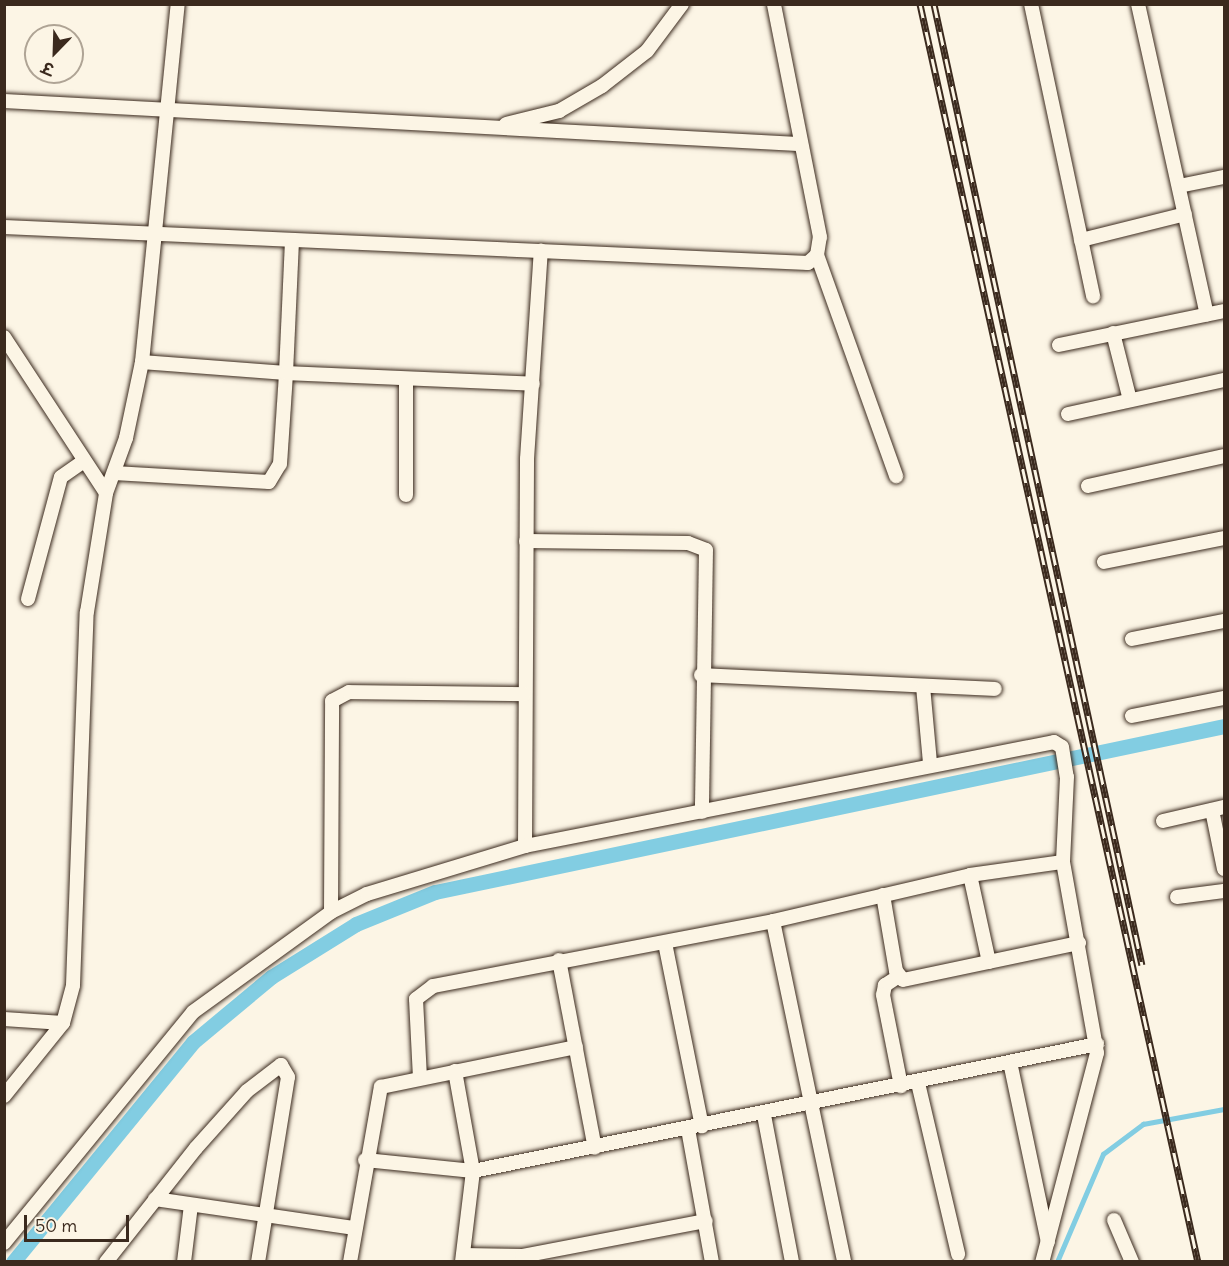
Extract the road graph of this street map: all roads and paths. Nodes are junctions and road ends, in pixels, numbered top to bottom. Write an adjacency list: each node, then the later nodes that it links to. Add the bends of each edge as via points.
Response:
1 (178, 4): 7 (street)
2 (682, 4): 8 (street, via 647,51 602,86 559,111)
3 (774, 4): 9 (street)
4 (1031, 4): 16 (street)
5 (1138, 4): 11 (street)
6 (4, 100): 7 (street)
7 (166, 112): 8 (street); 14 (street)
8 (489, 128): 9 (street)
9 (798, 144): 18 (street, via 820,237)
10 (1224, 177): 11 (street)
11 (1179, 186): 12 (street)
12 (1185, 214): 16 (street); 21 (street)
13 (4, 227): 14 (street)
14 (154, 232): 15 (street); 25 (street)
15 (292, 240): 17 (street); 26 (street)
16 (1081, 240): 19 (street)
17 (541, 250): 18 (street, via 795,266); 29 (street)
18 (816, 255): 35 (street)
19 (1093, 296)
20 (1224, 311): 21 (street)
21 (1207, 314): 22 (street)
22 (1113, 333): 24 (street); 30 (street)
23 (4, 337): 33 (street)
24 (1059, 345)
25 (142, 362): 26 (street); 34 (street)
26 (286, 374): 27 (street); 34 (street, via 280,464 268,482)
27 (406, 378): 29 (street); 38 (street)
28 (1224, 380): 30 (street)
29 (533, 384): 40 (street)
30 (1130, 400): 31 (street)
31 (1068, 414)
32 (1224, 456): 36 (street)
33 (84, 460): 37 (street); 42 (street, via 61,477)
34 (114, 473): 37 (street)
35 (896, 476)
36 (1088, 486)
37 (106, 493): 70 (street, via 84,639 82,820 73,985)
38 (406, 495)
39 (1224, 538): 41 (street)
40 (526, 541): 45 (street, via 699,544 707,559); 48 (street)
41 (1104, 562)
42 (28, 599)
43 (1224, 621): 44 (street)
44 (1132, 639)
45 (701, 675): 46 (street); 53 (street)
46 (923, 686): 47 (street); 51 (street)
47 (994, 689)
48 (524, 694): 55 (street); 62 (street, via 349,693 332,701)
49 (1224, 698): 50 (street)
50 (1132, 716)
51 (930, 763): 53 (street); 56 (street, via 1059,743 1067,777)
52 (1218, 809): 54 (street); 57 (street)
53 (702, 812): 55 (street)
54 (1163, 821)
55 (525, 846): 62 (street, via 393,885)
56 (1063, 862): 58 (street); 65 (street)
57 (1224, 869)
58 (970, 875): 60 (street); 67 (street)
59 (1224, 891): 61 (street)
60 (883, 895): 63 (street); 68 (street)
61 (1177, 897)
62 (330, 912): 91 (street, via 193,1012)
63 (773, 921): 64 (street); 79 (street)
64 (665, 943): 66 (street); 81 (street)
65 (1079, 943): 67 (street); 71 (street)
66 (559, 960): 72 (street); 75 (street, via 419,993)
67 (988, 962): 68 (street, via 909,981)
68 (899, 976): 77 (street, via 885,985 883,994)
69 (4, 1019): 70 (street)
70 (63, 1023): 78 (street)
71 (1098, 1044): 73 (street); 92 (street)
72 (576, 1047): 74 (street); 82 (street)
73 (1010, 1062): 76 (street); 92 (street)
74 (455, 1071): 75 (street); 84 (street)
75 (420, 1078): 83 (street, via 381,1087)
76 (918, 1083): 77 (street); 93 (street)
77 (901, 1086): 79 (street)
78 (4, 1096)
79 (814, 1103): 80 (street); 101 (street)
80 (764, 1115): 81 (street); 100 (street)
81 (695, 1128): 82 (street); 89 (street)
82 (596, 1148): 84 (street)
83 (365, 1160): 84 (street); 90 (street)
84 (473, 1171): 94 (street)
85 (155, 1199): 86 (street); 87 (street, via 247,1091 281,1065 288,1077); 95 (street)
86 (191, 1205): 87 (street); 96 (street)
87 (267, 1216): 90 (street); 97 (street)
88 (1113, 1220): 103 (street)
89 (706, 1221): 94 (street, via 522,1256); 99 (street)
90 (355, 1228): 98 (street)
91 (4, 1243)
92 (1048, 1243): 102 (street)
93 (958, 1254)
94 (463, 1258)
95 (106, 1262)
96 (184, 1262)
97 (258, 1262)
98 (350, 1262)
99 (712, 1262)
100 (792, 1262)
101 (844, 1262)
102 (1042, 1262)
103 (1132, 1262)

